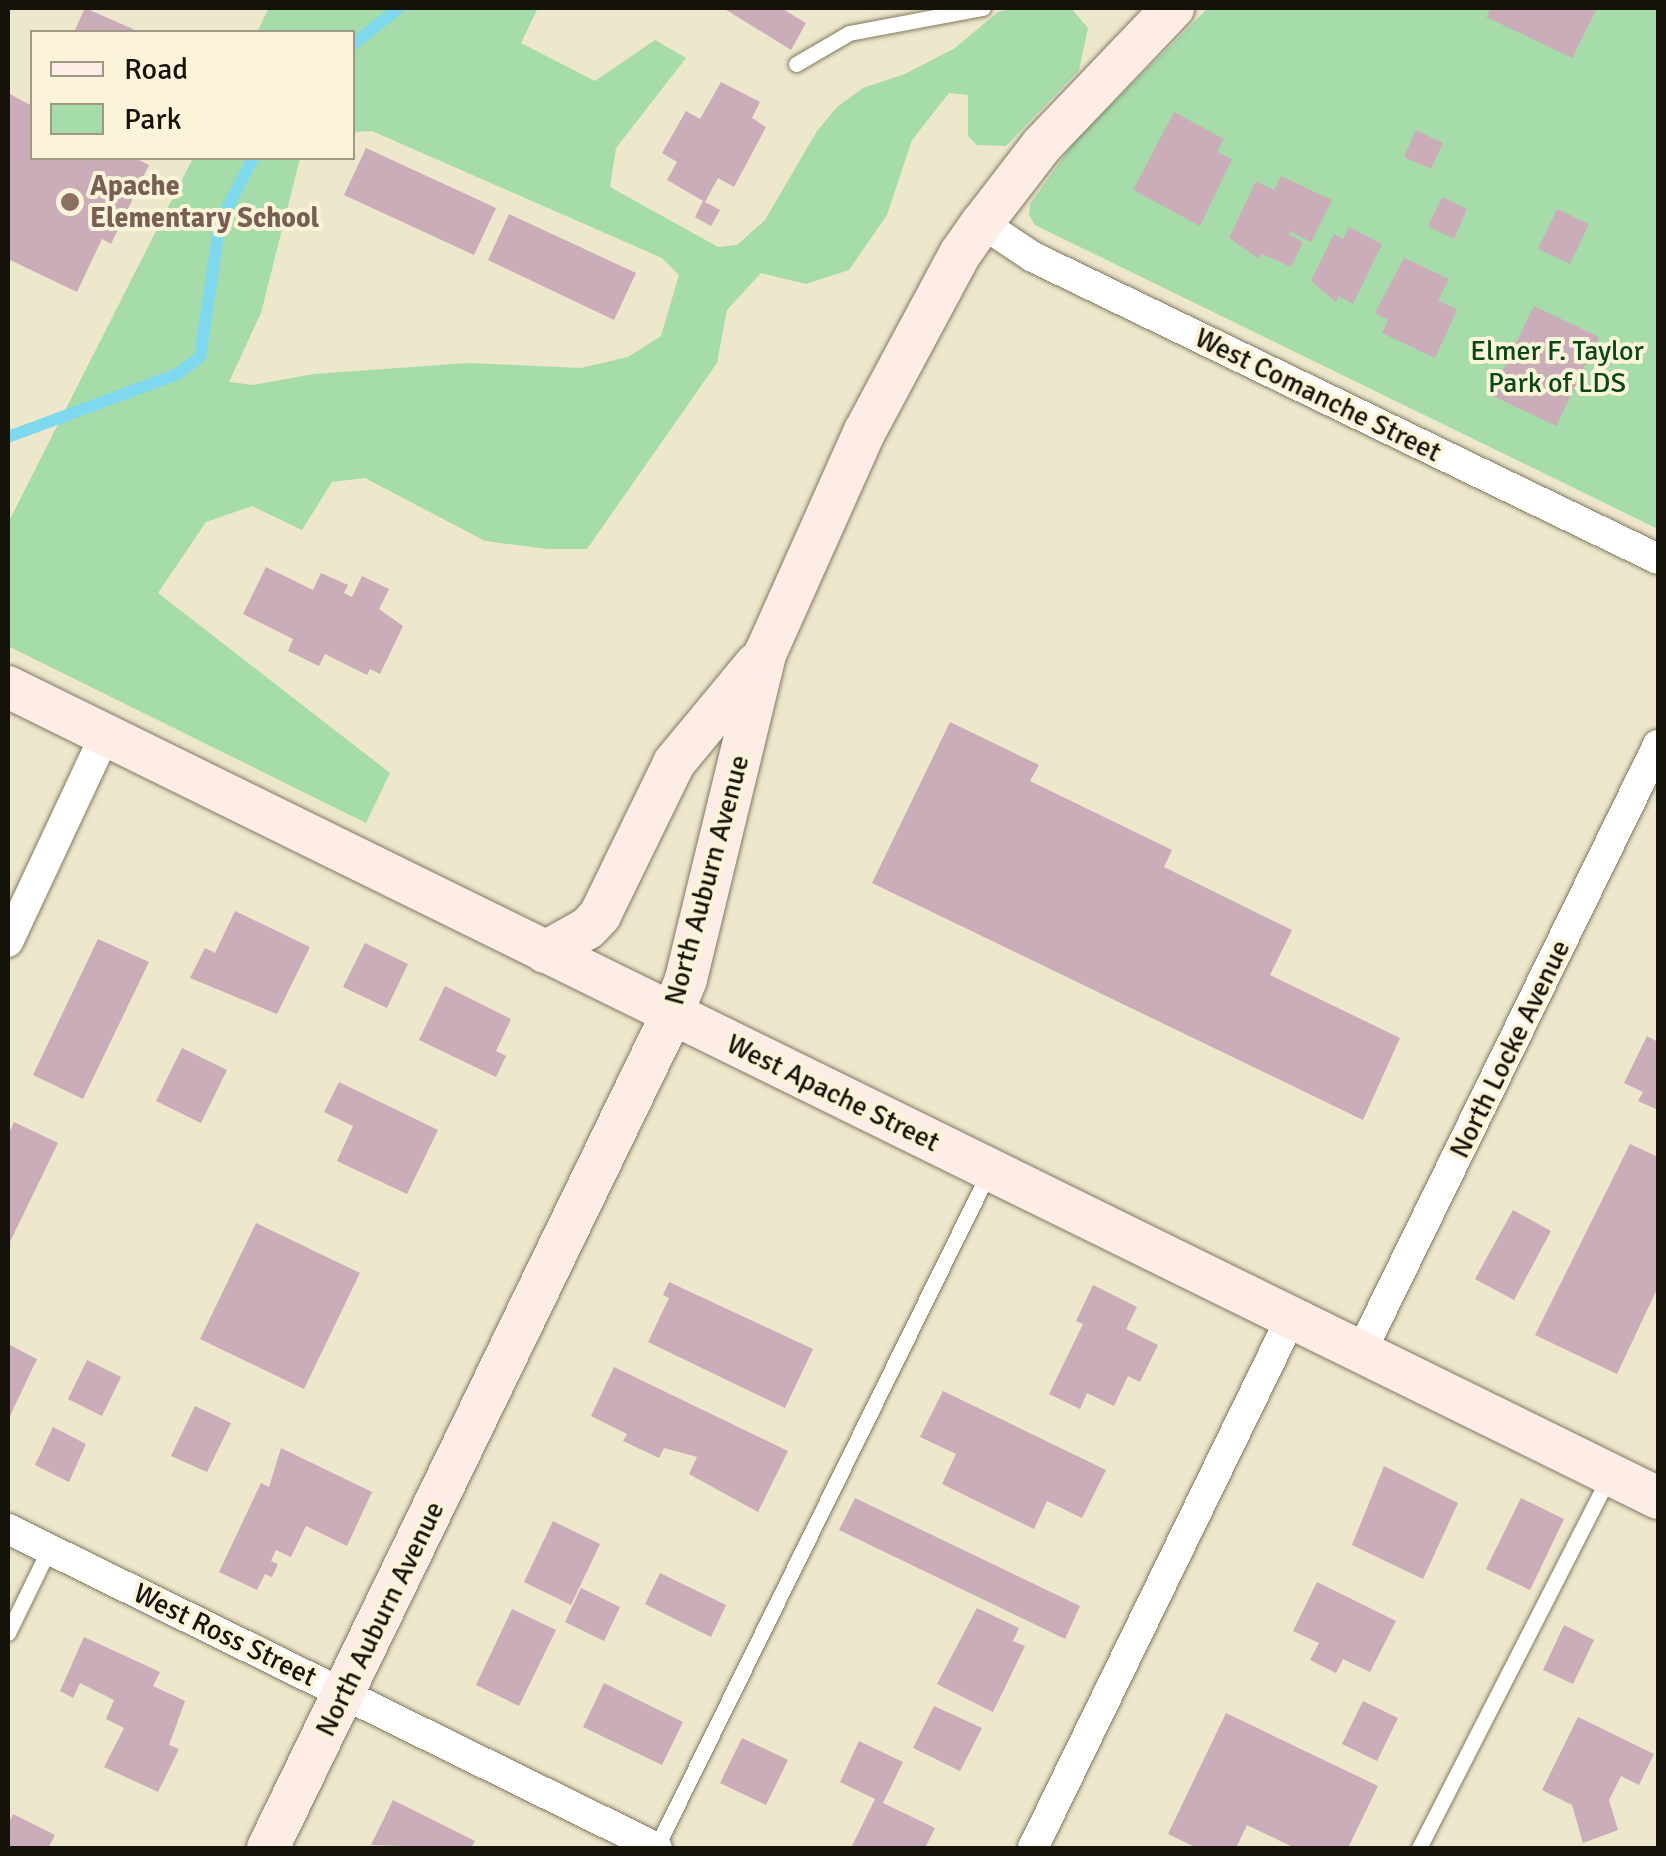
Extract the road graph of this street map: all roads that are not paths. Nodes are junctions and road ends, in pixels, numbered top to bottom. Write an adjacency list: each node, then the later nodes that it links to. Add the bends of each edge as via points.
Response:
1 (983, 8): 3 (lane, via 849,34)
2 (1173, 8): 4 (main road, North Auburn Avenue, via 1042,145)
3 (796, 64)
4 (982, 223): 5 (street, West Comanche Street, via 1033,257); 6 (main road, North Auburn Avenue, via 865,432)
5 (1658, 559)
6 (766, 652): 11 (main road, via 674,763 600,915); 12 (main road, North Auburn Avenue, via 686,980)
7 (8, 687): 8 (main road, West Apache Street)
8 (105, 735): 10 (street); 11 (main road, West Apache Street)
9 (1658, 744): 15 (street, North Locke Avenue)
10 (8, 942)
11 (545, 952): 12 (main road, West Apache Street)
12 (672, 1014): 13 (main road, West Apache Street); 20 (main road, North Auburn Avenue)
13 (990, 1171): 14 (main road, West Apache Street); 22 (lane)
14 (1291, 1318): 15 (main road, West Apache Street); 23 (street)
15 (1361, 1352): 16 (main road, West Apache Street)
16 (1642, 1487): 24 (lane)
17 (8, 1529): 18 (street, West Ross Street)
18 (49, 1549): 19 (lane); 20 (street, West Ross Street)
19 (8, 1633)
20 (344, 1694): 21 (main road, North Auburn Avenue); 22 (street, West Ross Street)
21 (268, 1848)
22 (656, 1848)
23 (1033, 1848)
24 (1420, 1848)

